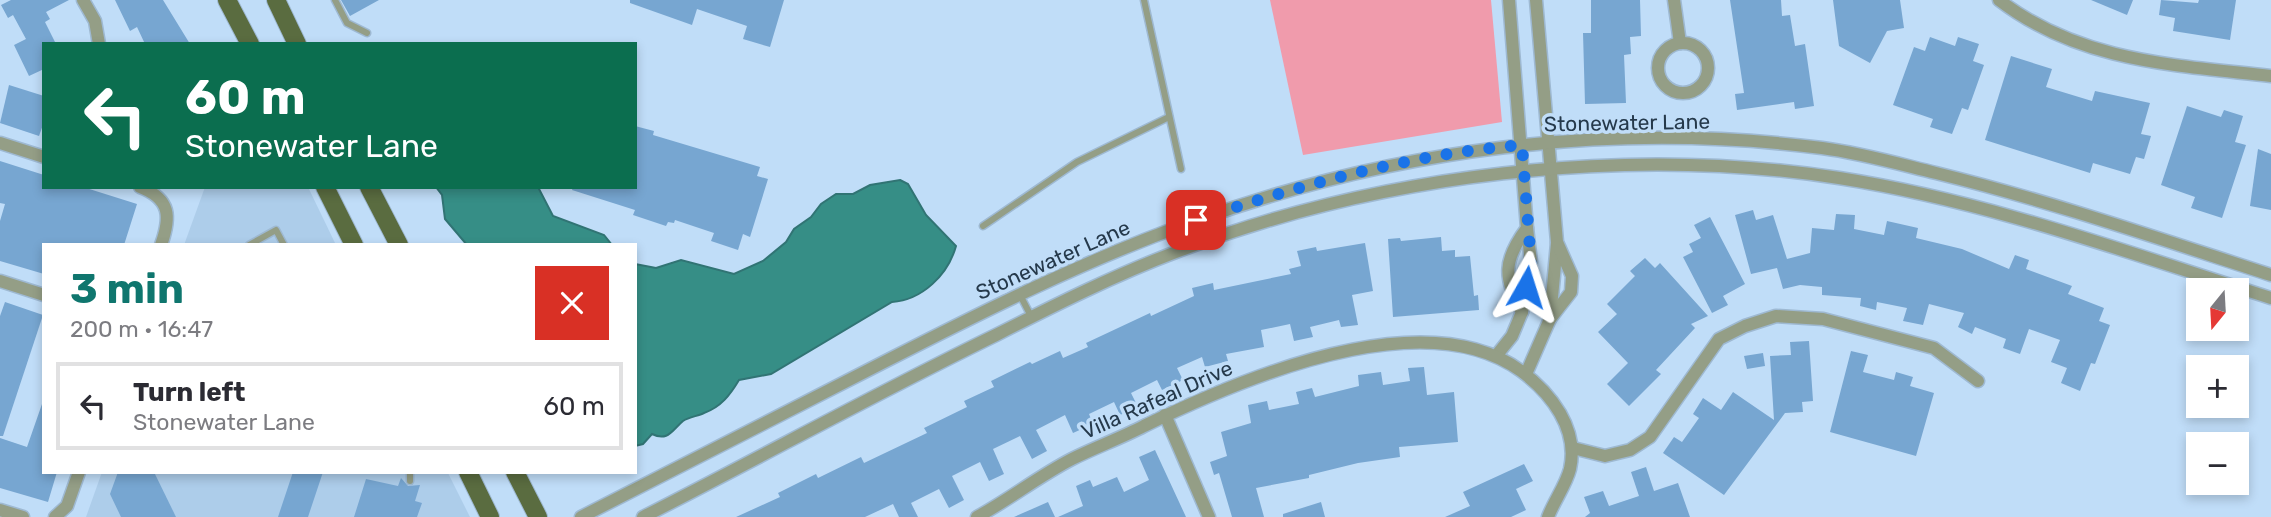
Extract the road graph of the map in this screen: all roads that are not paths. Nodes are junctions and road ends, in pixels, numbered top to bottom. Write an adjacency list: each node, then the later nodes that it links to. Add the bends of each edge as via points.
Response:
1 (83, 0): 11 (street, via 95,21)
2 (228, 0): 12 (main road)
3 (276, 0): 13 (main road)
4 (335, 0): 10 (lane, via 347,23)
5 (1144, 0): 16 (lane)
6 (1509, 0): 19 (street)
7 (1536, 0): 18 (street)
8 (1674, 0): 14 (street)
9 (1999, 0): 15 (street, via 2050,32 2101,52 2158,64)
10 (367, 33)
11 (99, 42)
12 (249, 42)
13 (296, 42)
14 (1680, 43): 14 (street, via 1665,50 1658,75 1669,89 1686,93 1701,87 1709,65 1696,46)
15 (2271, 76)
16 (1169, 117): 21 (lane); 27 (lane, via 1077,162)
17 (0, 143): 20 (street)
18 (1547, 143): 19 (street, Stonewater Lane); 22 (street); 35 (street, Stonewater Lane, via 1683,139 1835,150 2020,195)
19 (1522, 145): 23 (street); 37 (street, Stonewater Lane, via 1406,163 1256,200 1162,233)
20 (42, 156)
21 (1181, 169)
22 (1549, 170): 23 (street, Stonewater Lane); 29 (street); 39 (street, Stonewater Lane, via 1699,167 1838,178 2032,221)
23 (1523, 173): 28 (street); 41 (street, Stonewater Lane, via 1411,187 1277,219 1175,252)
24 (143, 189): 30 (street, via 162,200 169,220)
25 (326, 189): 33 (main road)
26 (370, 189): 34 (main road)
27 (984, 226)
28 (1527, 228): 40 (street, via 1531,262); 40 (street, via 1516,242 1508,267 1508,287)
29 (1557, 242): 42 (street); 42 (street, via 1572,276 1571,292)
30 (161, 243)
31 (253, 243): 32 (lane, via 276,230)
32 (283, 243)
33 (353, 243)
34 (398, 243)
35 (2271, 275)
36 (0, 281): 38 (street)
37 (1019, 293): 41 (lane); 58 (street, Stonewater Lane)
38 (42, 294)
39 (2271, 298)
40 (1522, 312): 43 (street, via 1512,336)
41 (1031, 317): 59 (street, Stonewater Lane)
42 (1550, 319): 44 (street)
43 (1496, 356): 44 (street, Villa Rafeal Drive); 46 (street, Villa Rafeal Drive, via 1444,342 1373,347 1281,370)
44 (1526, 374): 47 (street, Villa Rafeal Drive, via 1552,400)
45 (1978, 382): 47 (street, via 1934,348 1823,319 1776,316 1719,340 1650,437 1630,450 1605,456)
46 (1165, 415): 60 (street, Villa Rafeal Drive, via 1071,460); 61 (street)
47 (1573, 448): 62 (street, via 1569,472)
48 (78, 474): 55 (street, via 67,506)
49 (410, 474): 52 (lane)
50 (469, 474): 56 (main road)
51 (516, 474): 57 (main road)
52 (410, 481)
53 (0, 510): 54 (street)
54 (23, 517)
55 (55, 517)
56 (490, 517)
57 (537, 517)
58 (581, 517)
59 (643, 517)
60 (977, 517)
61 (1209, 517)
62 (1548, 517)

